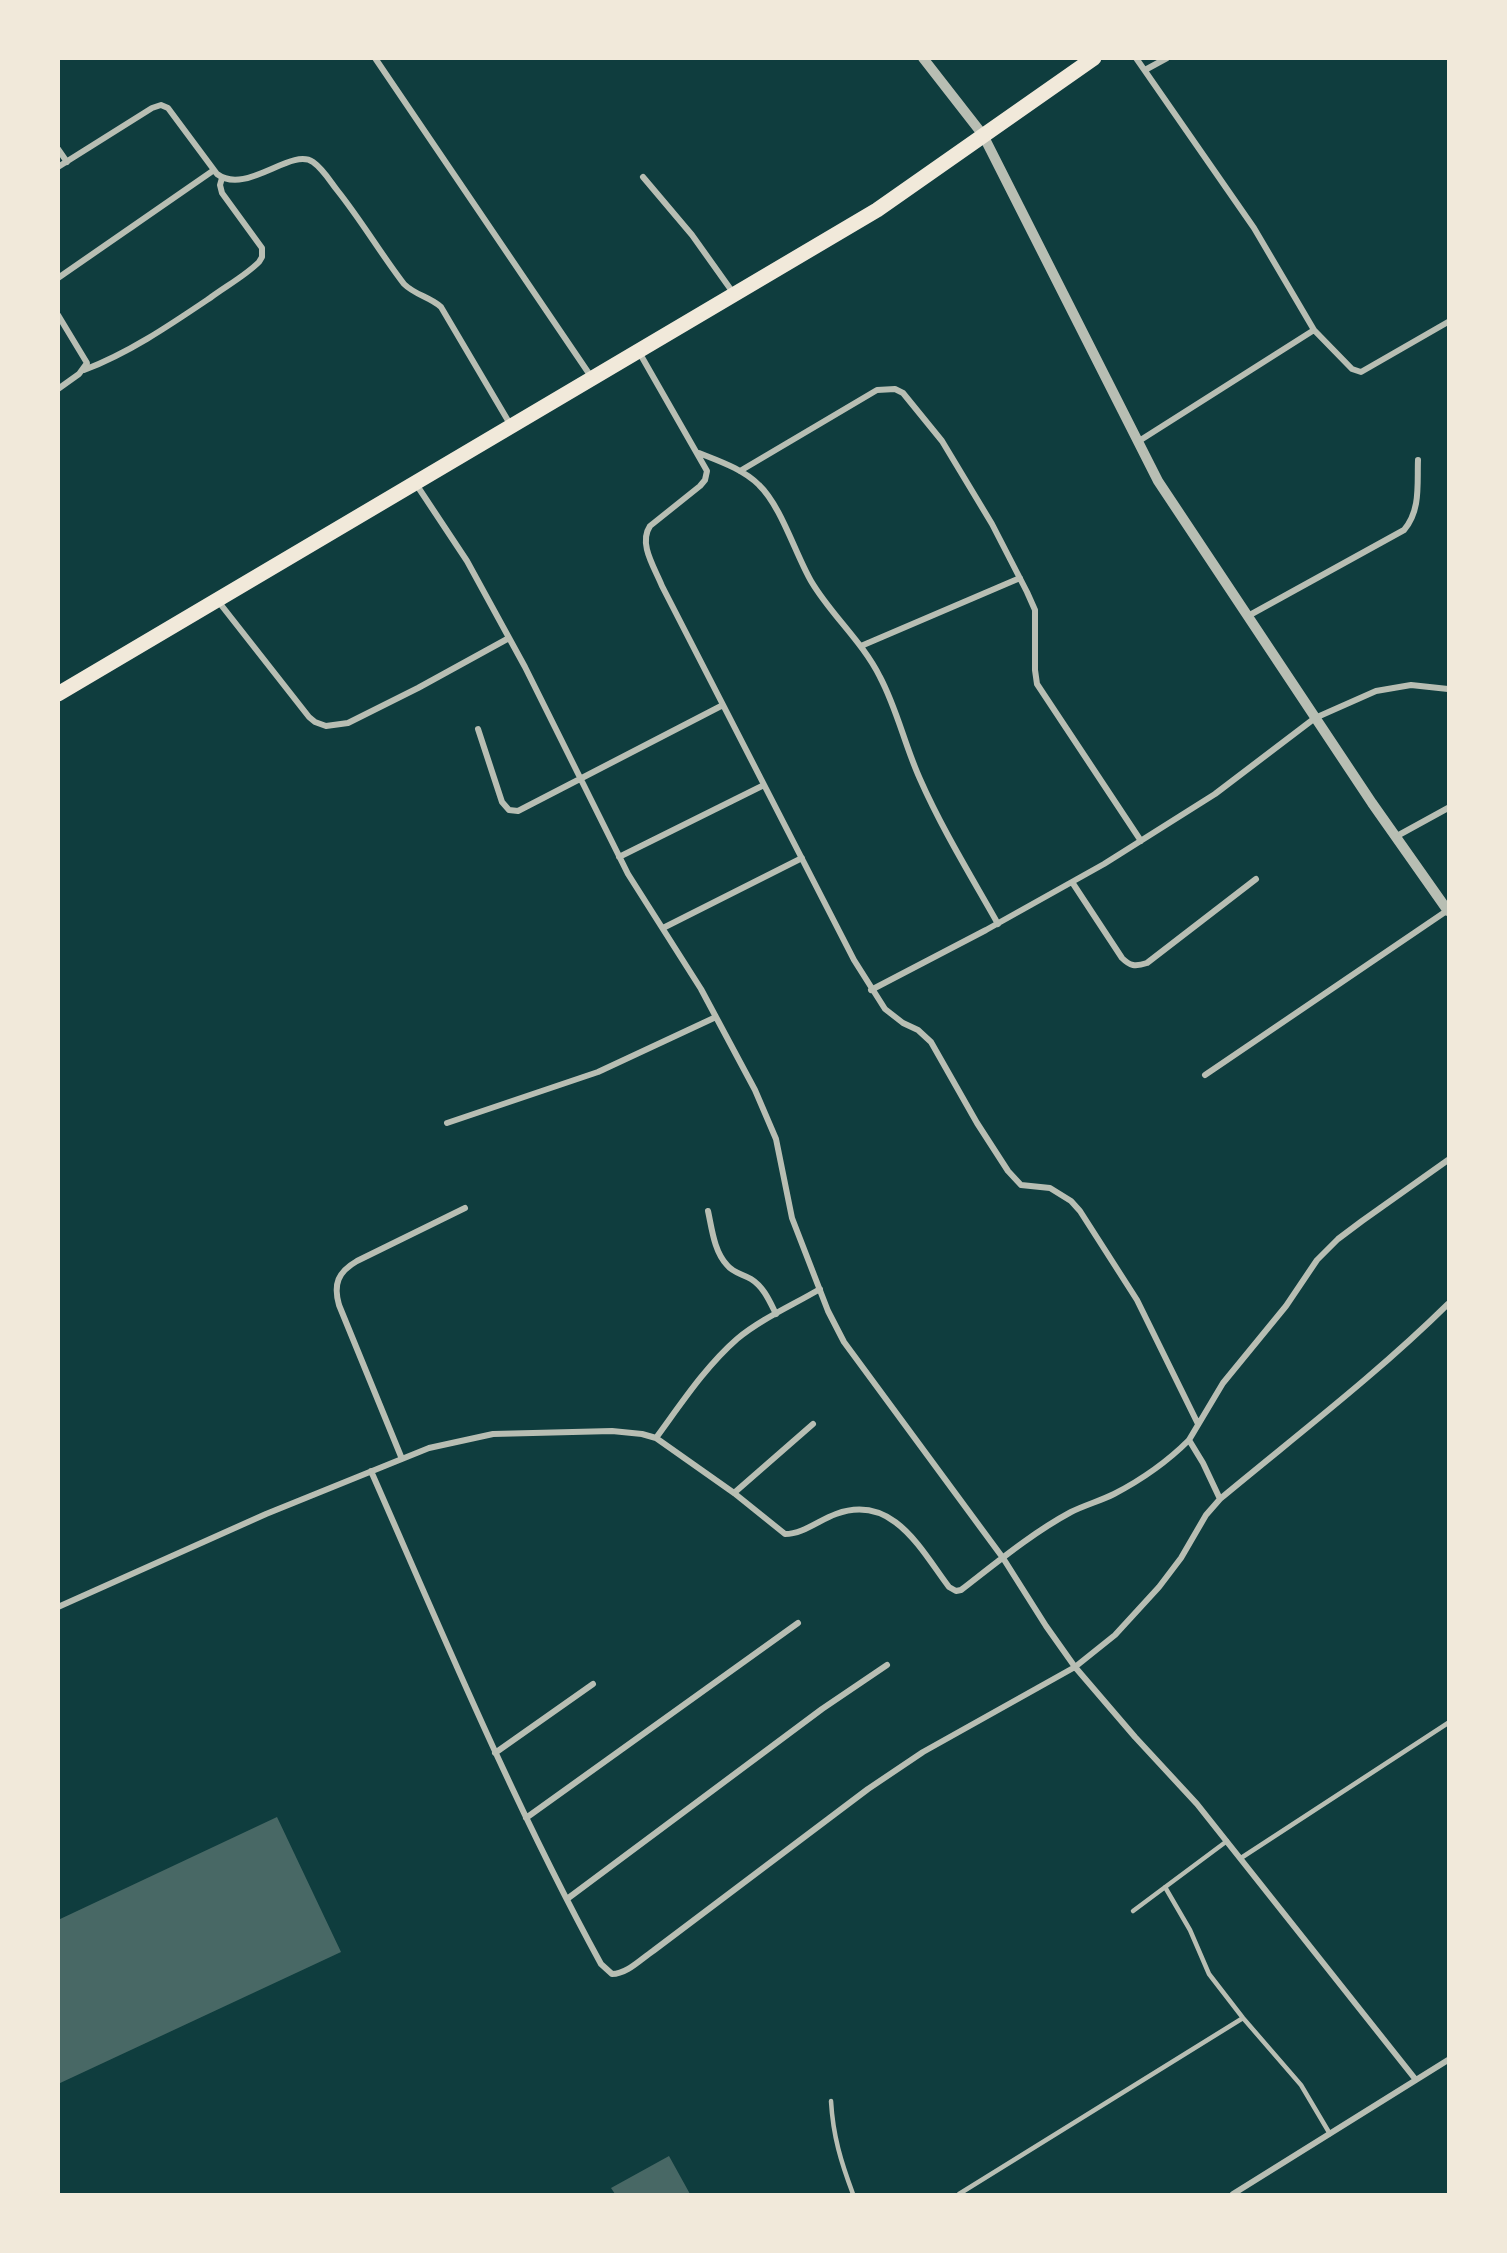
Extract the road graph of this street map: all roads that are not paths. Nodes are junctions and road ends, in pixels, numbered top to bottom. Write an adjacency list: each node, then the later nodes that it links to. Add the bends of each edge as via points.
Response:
1 (375, 58): 21 (street)
2 (923, 58): 7 (street)
3 (1094, 58): 7 (main road)
4 (1136, 58): 6 (street)
5 (1167, 58): 6 (street)
6 (1145, 70): 18 (street, via 1254,228)
7 (983, 135): 15 (main road, via 877,210); 24 (street)
8 (58, 149): 9 (street)
9 (67, 162): 10 (street); 11 (street, via 161,105 173,114)
10 (58, 167)
11 (214, 170): 13 (street); 14 (street)
12 (643, 177): 15 (street, via 692,235)
13 (222, 178): 20 (street, via 222,193 262,248 259,262 189,312 107,361); 23 (street, via 249,178 302,158 313,162 357,215 404,284 441,307)
14 (58, 278)
15 (734, 295): 19 (main road)
16 (58, 315): 20 (street, via 85,358)
17 (1449, 322): 18 (street, via 1361,372 1352,369)
18 (1314, 330): 24 (street)
19 (639, 351): 21 (main road); 25 (street)
20 (84, 370): 22 (street)
21 (592, 379): 23 (main road)
22 (58, 389)
23 (512, 426): 28 (main road)
24 (1139, 441): 31 (street, via 1158,481)
25 (698, 453): 27 (street); 36 (street, via 706,471 705,480 650,526 645,533 646,546 662,586)
26 (1418, 460): 31 (street, via 1417,507 1404,530)
27 (740, 471): 29 (street, via 877,390 895,389 910,400 942,441); 33 (street, via 767,494 822,599)
28 (415, 484): 30 (main road); 32 (street, via 467,561)
29 (1020, 578): 33 (street); 43 (street, via 1035,610 1037,684)
30 (218, 600): 32 (street, via 309,717 326,726 348,723); 35 (main road)
31 (1248, 616): 37 (street)
32 (509, 638): 39 (street)
33 (861, 646): 49 (street, via 881,677 919,779)
34 (1449, 689): 37 (street, via 1411,685 1376,691)
35 (58, 694)
36 (723, 705): 39 (street); 40 (street)
37 (1315, 718): 42 (street); 43 (street, via 1215,794)
38 (478, 729): 39 (street, via 499,797 509,810 525,808)
39 (580, 779): 44 (street)
40 (764, 785): 44 (street); 45 (street)
41 (1449, 808): 42 (street)
42 (1396, 836): 48 (street)
43 (1141, 841): 47 (street)
44 (620, 857): 50 (street)
45 (802, 858): 50 (street); 51 (street)
46 (1256, 879): 47 (street, via 1147,963 1136,967 1122,958)
47 (1072, 882): 49 (street)
48 (1448, 911): 53 (street)
49 (998, 924): 51 (street)
50 (663, 928): 52 (street)
51 (872, 990): 62 (street, via 891,1015 931,1041 976,1123 1021,1185 1050,1188 1080,1211 1137,1300)
52 (716, 1017): 54 (street, via 598,1072); 58 (street, via 755,1090 776,1140 792,1218)
53 (1205, 1075)
54 (447, 1124)
55 (1449, 1160): 62 (street, via 1338,1239 1317,1260 1286,1306 1223,1383)
56 (465, 1209): 65 (street, via 357,1261 337,1279 339,1305)
57 (708, 1211): 60 (street, via 721,1257 728,1267 758,1285)
58 (820, 1289): 60 (street); 69 (street, via 843,1342)
59 (1449, 1304): 68 (street, via 1355,1388)
60 (776, 1314): 63 (street, via 722,1354)
61 (813, 1424): 67 (street)
62 (1198, 1424): 64 (street)
63 (656, 1438): 65 (street, via 612,1431 492,1434 429,1448); 67 (street)
64 (1189, 1440): 68 (street); 69 (street, via 1149,1474 1071,1512)
65 (402, 1459): 66 (street)
66 (371, 1471): 70 (street); 76 (street)
67 (734, 1493): 69 (street, via 785,1534 837,1513 871,1511 886,1515 899,1523 956,1591)
68 (1220, 1499): 73 (street, via 1160,1587 1115,1635)
69 (1003, 1558): 73 (street)
70 (58, 1607)
71 (798, 1623): 77 (street)
72 (887, 1665): 81 (street, via 812,1716)
73 (1075, 1667): 78 (street); 81 (street, via 950,1736 877,1783 621,1974 612,1974 604,1967)
74 (593, 1684): 76 (street)
75 (1449, 1723): 79 (lane)
76 (495, 1753): 77 (street)
77 (526, 1818): 81 (street)
78 (1227, 1841): 79 (street); 80 (lane)
79 (1241, 1858): 85 (street)
80 (1166, 1887): 82 (lane); 83 (lane, via 1206,1968)
81 (567, 1899)
82 (1133, 1911)
83 (1243, 2018): 87 (lane, via 1301,2085); 89 (lane)
84 (1449, 2060): 85 (street)
85 (1416, 2080): 87 (street)
86 (831, 2101): 88 (lane, via 833,2132)
87 (1330, 2134): 90 (street)
88 (852, 2194)
89 (959, 2194)
90 (1233, 2194)

